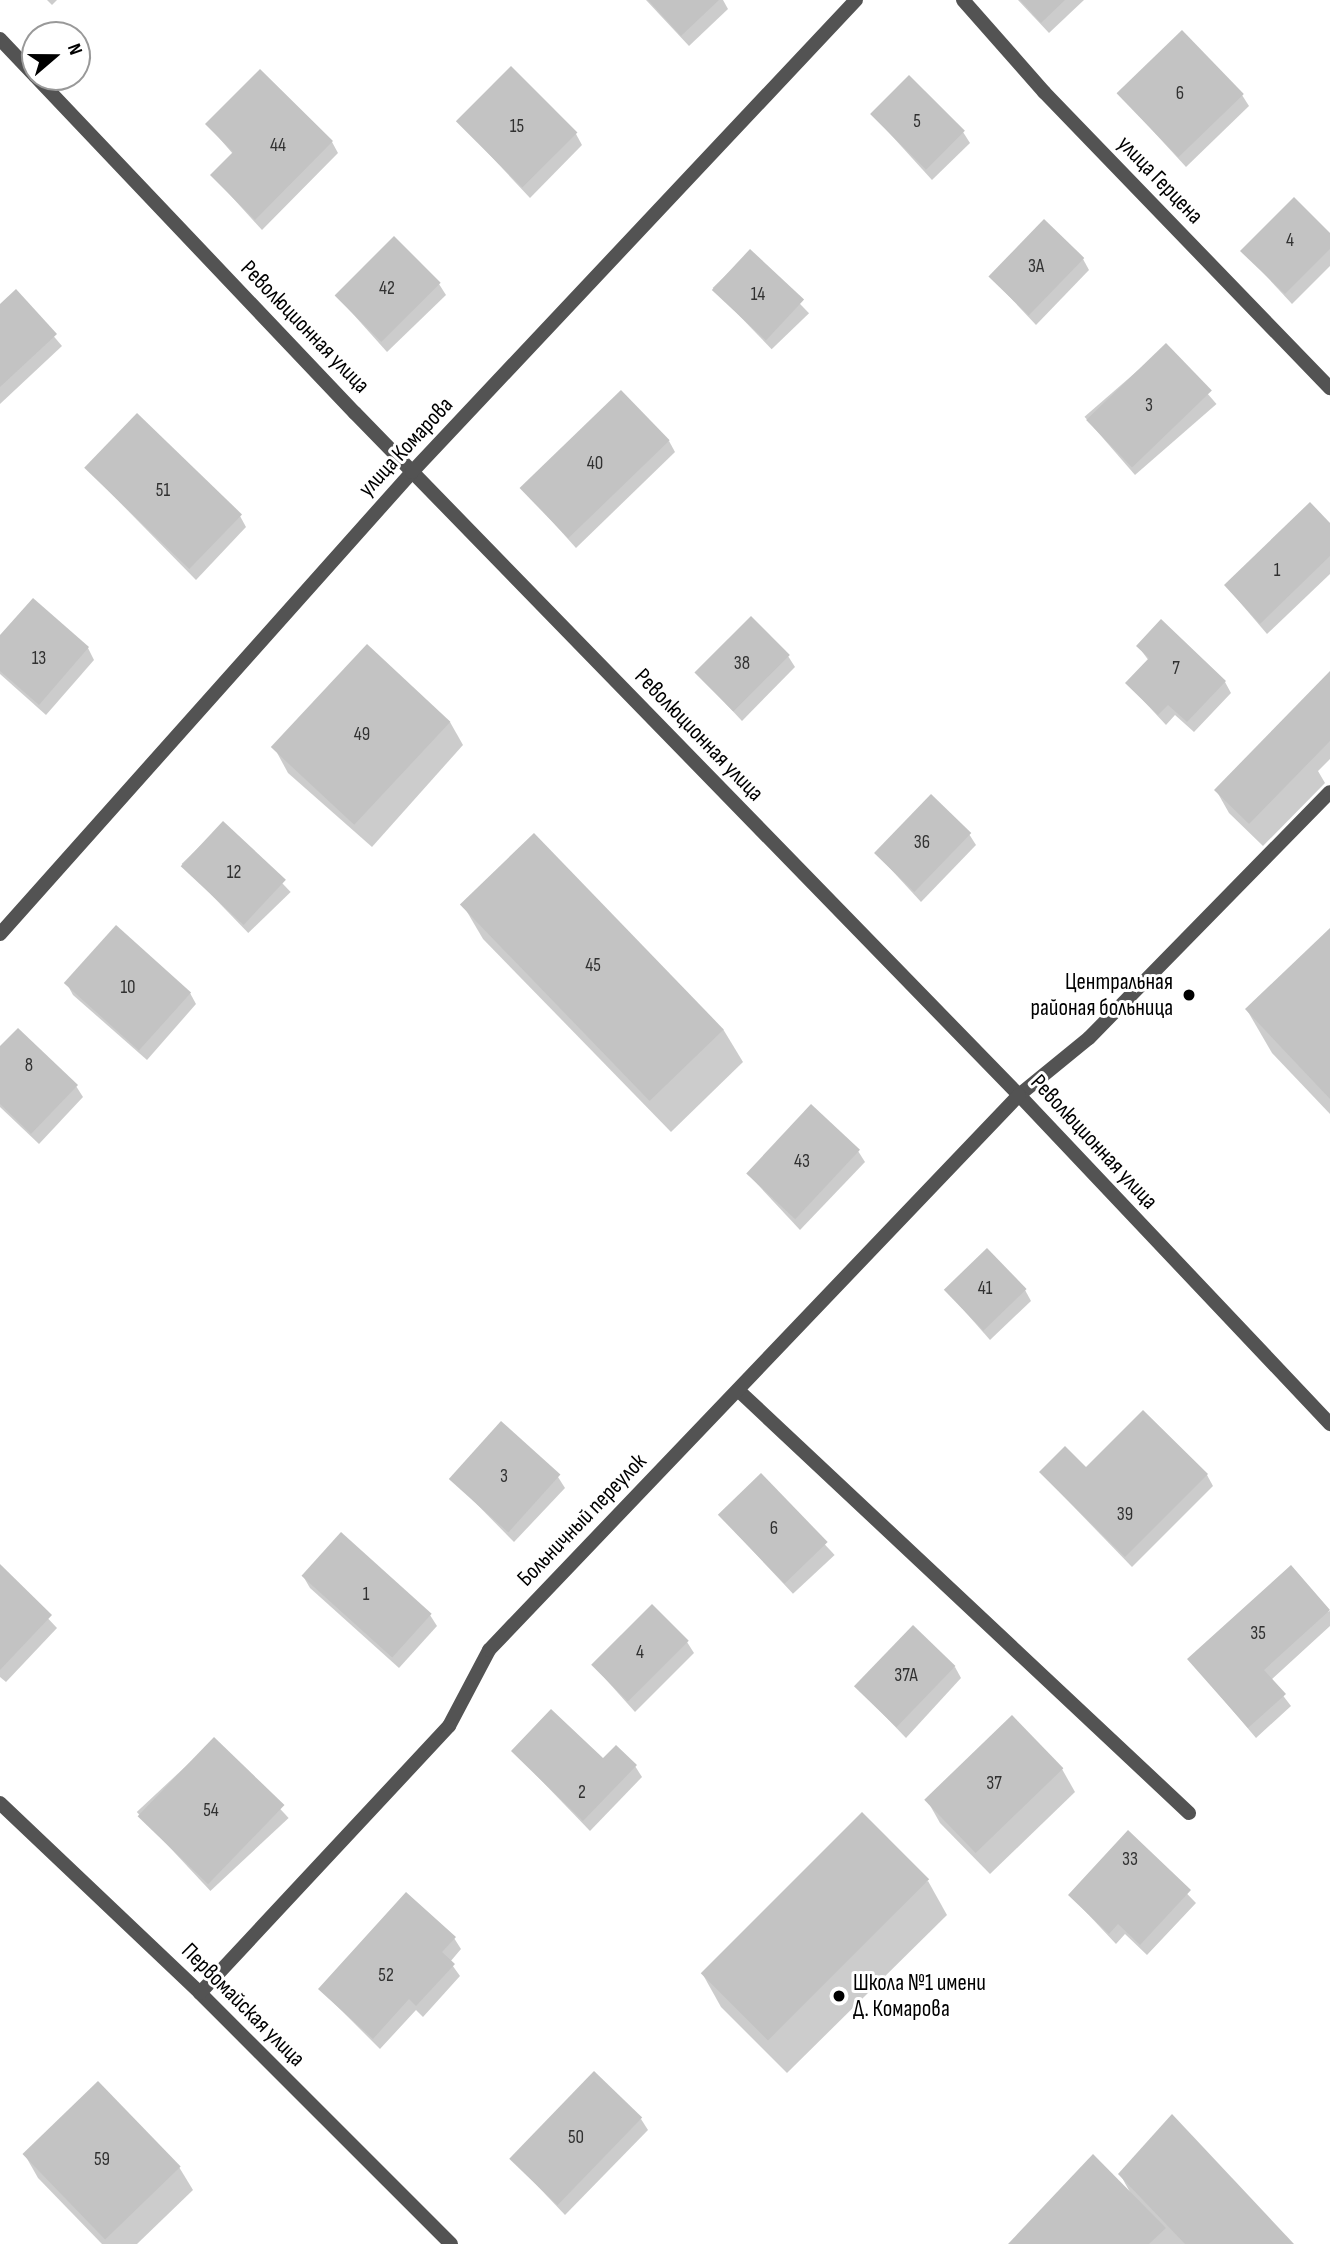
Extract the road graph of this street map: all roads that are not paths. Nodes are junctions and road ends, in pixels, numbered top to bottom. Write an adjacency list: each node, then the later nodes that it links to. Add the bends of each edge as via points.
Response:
1 (856, 0): 7 (street, улица Комарова)
2 (963, 0): 6 (street, улица Герцена, via 1044,92)
3 (0, 39): 4 (street, Революционная улица)
4 (21, 62)
5 (48, 91): 7 (street, Революционная улица)
6 (1330, 388)
7 (412, 472): 9 (street, улица Комарова); 10 (street, Революционная улица)
8 (1330, 792): 10 (street, Больничный переулок, via 1089,1038)
9 (0, 934)
10 (1019, 1095): 11 (street, Больничный переулок); 12 (street, Революционная улица)
11 (739, 1391): 14 (street); 15 (street, Больничный переулок, via 489,1650 449,1726)
12 (1330, 1424)
13 (0, 1803): 15 (street, Первомайская улица)
14 (1189, 1813)
15 (200, 1993): 16 (street, Первомайская улица)
16 (451, 2244)

